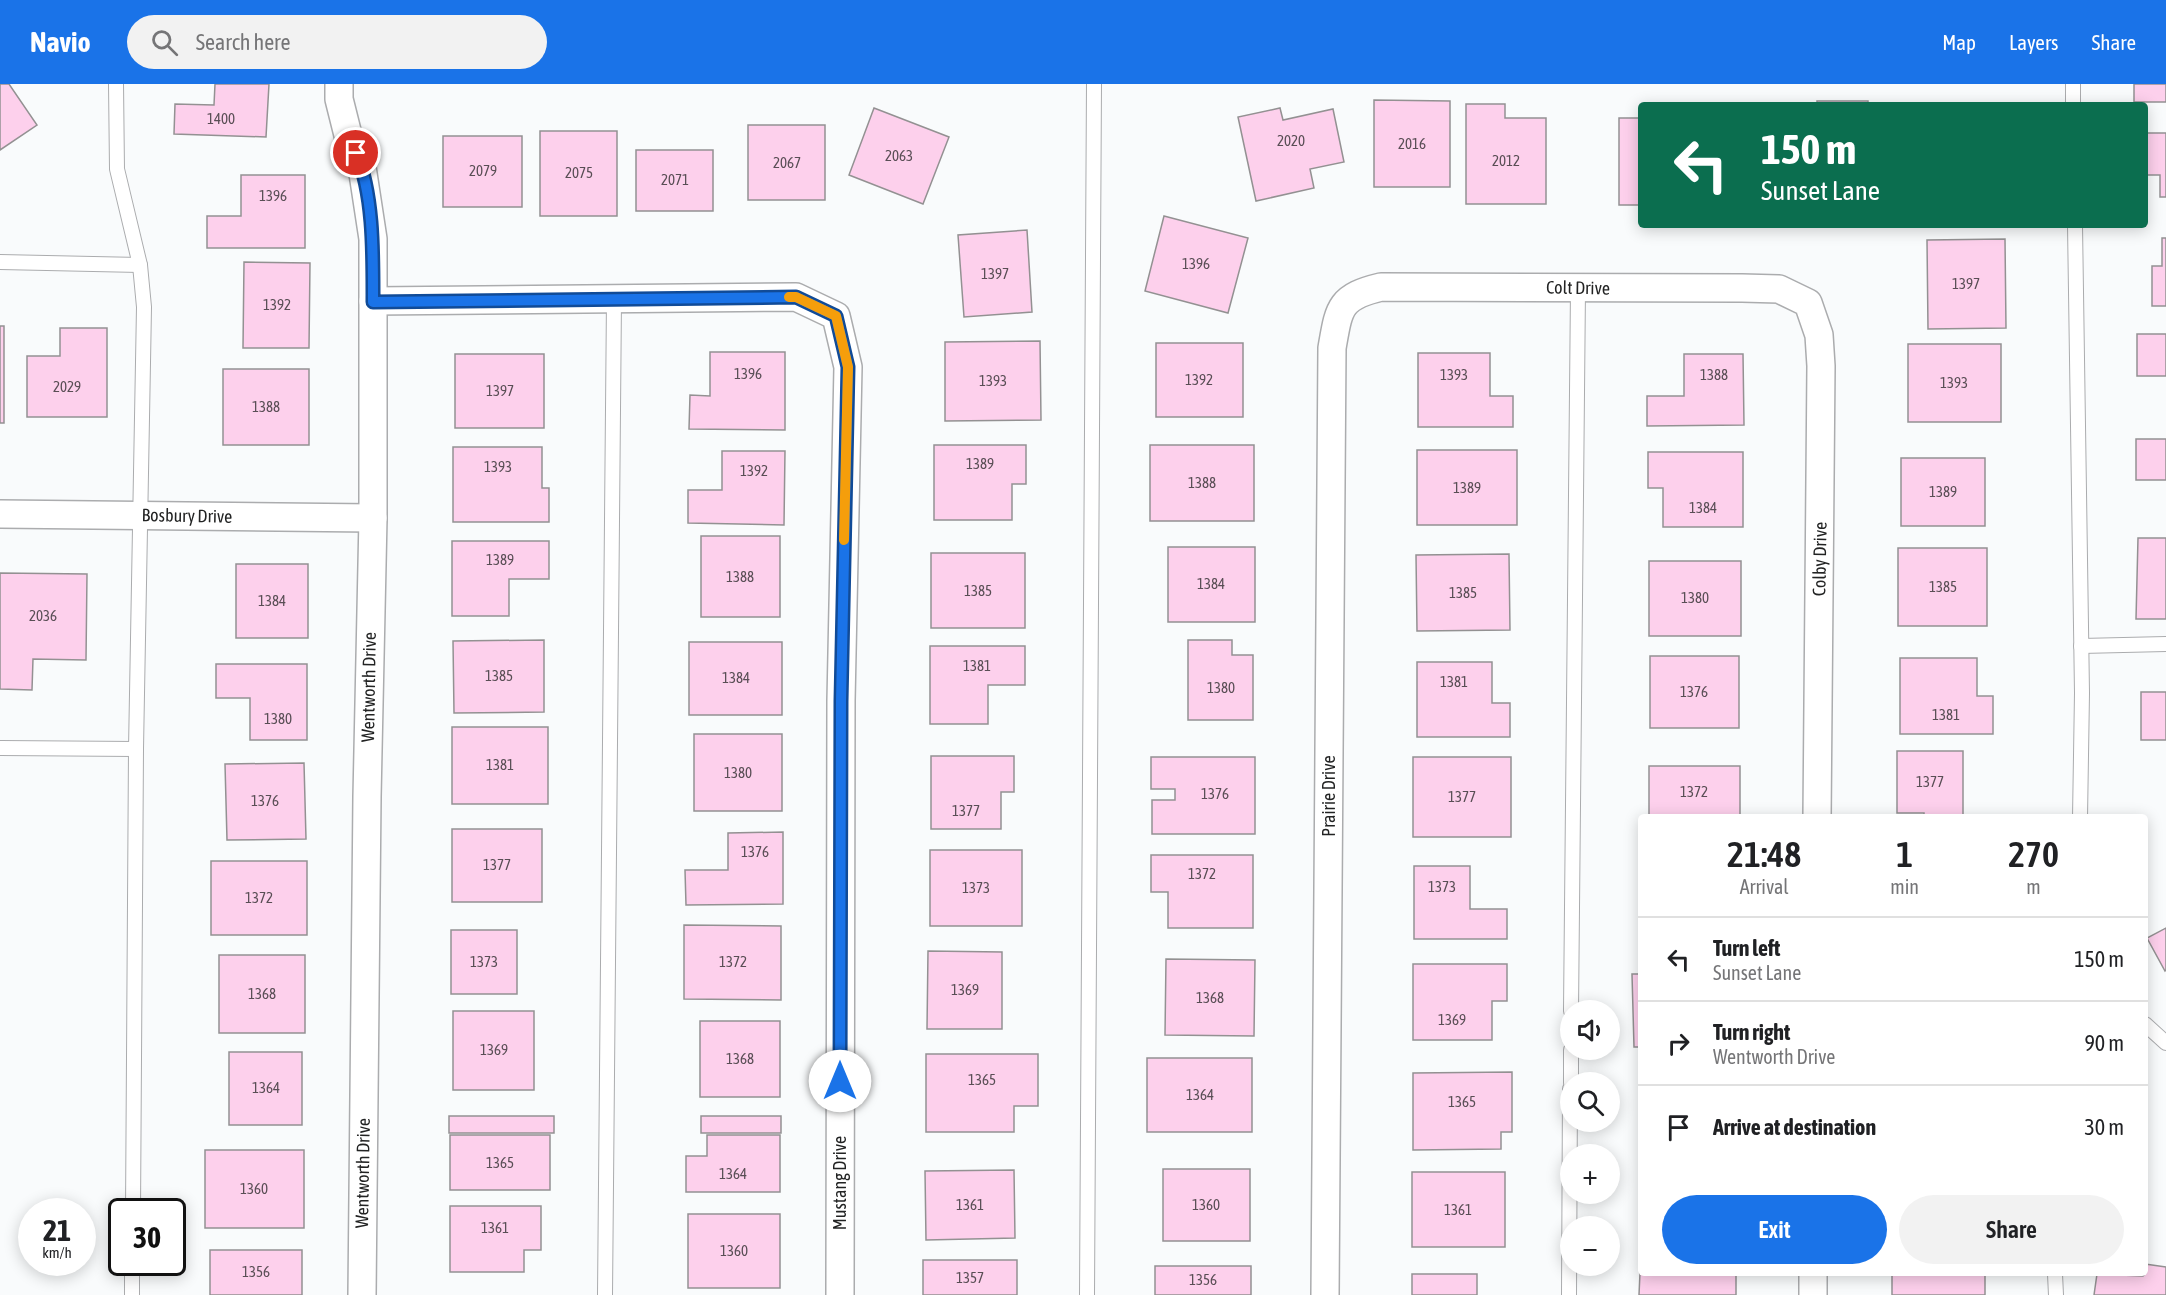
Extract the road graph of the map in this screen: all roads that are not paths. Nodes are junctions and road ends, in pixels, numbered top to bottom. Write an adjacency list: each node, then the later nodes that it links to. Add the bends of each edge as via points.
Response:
1 (116, 84): 8 (lane, via 117,169)
2 (339, 84): 12 (street, Wentworth Drive, via 339,99 349,139 362,167 367,198 373,239)
3 (1094, 84): 35 (lane)
4 (2073, 84): 5 (lane)
5 (2073, 102)
6 (2075, 228): 18 (lane)
7 (0, 262): 8 (lane)
8 (140, 265): 15 (lane, via 144,307)
9 (1578, 289): 11 (street, Colt Drive, via 1381,287); 13 (street, Colt Drive, via 1779,290); 23 (lane)
10 (614, 298): 12 (street); 33 (lane); 34 (street, Mustang Drive, via 796,297 836,316 848,367 841,701)
11 (1347, 299): 36 (street, Prairie Drive, via 1337,321 1332,348)
12 (373, 302): 16 (street, Wentworth Drive)
13 (1808, 303): 21 (street, Colby Drive, via 1818,335 1821,366)
14 (0, 514): 15 (street, Bosbury Drive)
15 (141, 515): 16 (street, Bosbury Drive); 20 (lane)
16 (373, 518): 32 (street, Wentworth Drive)
17 (2166, 644): 18 (lane)
18 (2081, 646): 22 (lane)
19 (0, 748): 20 (lane)
20 (136, 749): 27 (lane)
21 (1817, 814)
22 (2080, 814)
23 (1571, 1000)
24 (2148, 1027): 25 (lane)
25 (2166, 1043)
26 (1570, 1132): 37 (lane)
27 (133, 1198)
28 (132, 1276): 31 (lane)
29 (1813, 1276): 38 (street)
30 (2055, 1276): 39 (lane)
31 (132, 1295)
32 (362, 1295)
33 (605, 1295)
34 (840, 1295)
35 (1087, 1295)
36 (1325, 1295)
37 (1569, 1295)
38 (1813, 1295)
39 (2056, 1295)

